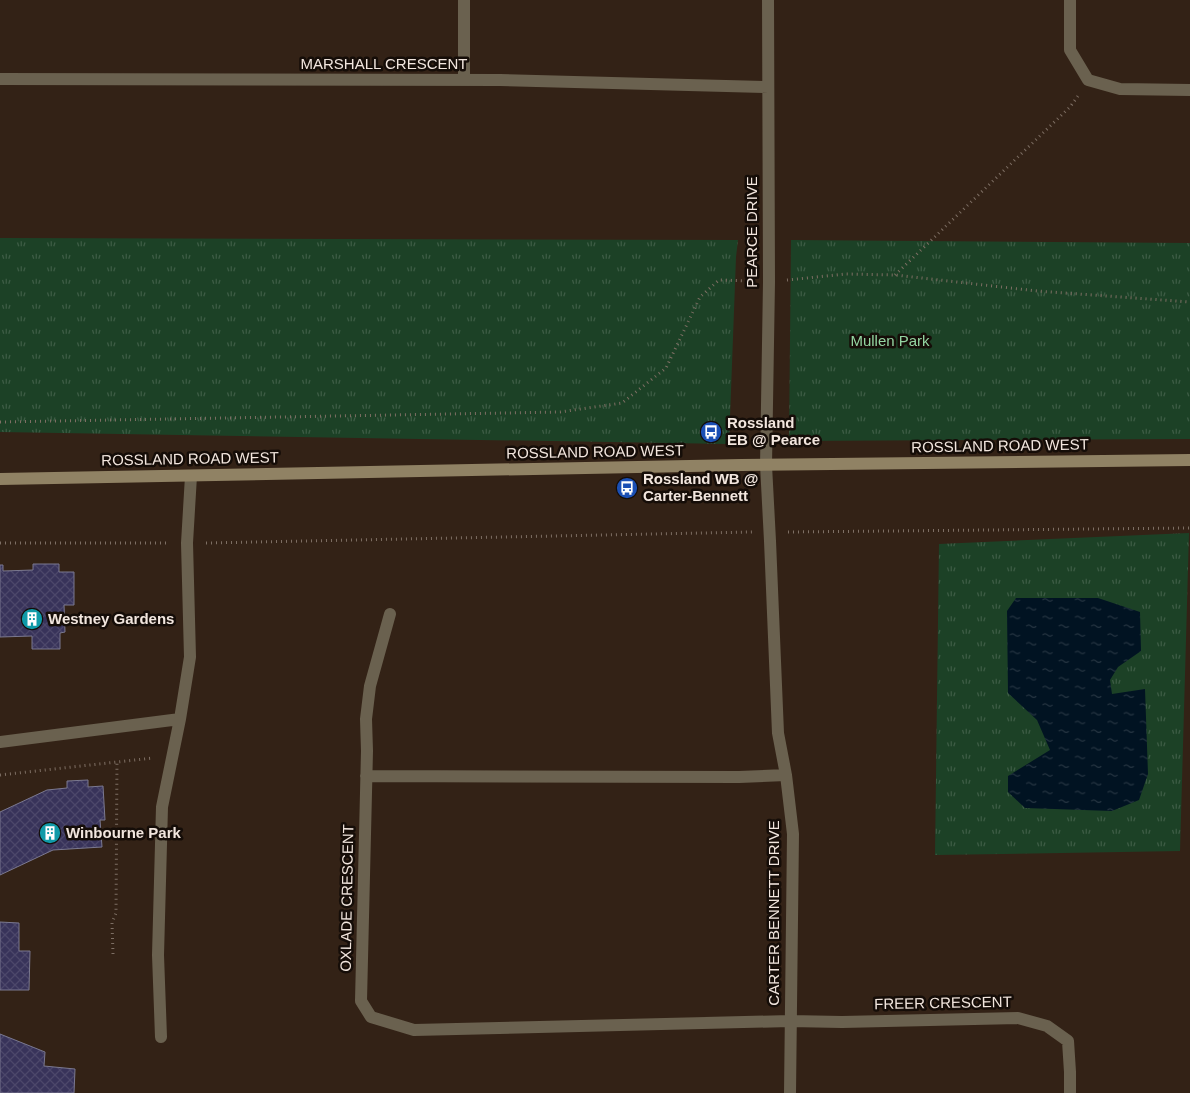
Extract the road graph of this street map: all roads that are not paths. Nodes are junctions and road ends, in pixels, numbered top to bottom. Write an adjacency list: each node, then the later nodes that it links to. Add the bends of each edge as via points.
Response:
1 (464, 0): 5 (street)
2 (768, 0): 6 (street, PEARCE DRIVE)
3 (1070, 0): 7 (street, via 1070,50 1088,80 1120,89)
4 (0, 79): 5 (street, MARSHALL CRESCENT)
5 (464, 80): 6 (street, MARSHALL CRESCENT)
6 (768, 87): 9 (street, PEARCE DRIVE)
7 (1190, 90)
8 (1190, 460): 9 (main road, ROSSLAND ROAD WEST)
9 (766, 465): 10 (main road, ROSSLAND ROAD WEST); 16 (street, CARTER BENNETT DRIVE, via 778,733)
10 (191, 476): 11 (main road, ROSSLAND ROAD WEST); 13 (street, via 188,543 190,657)
11 (0, 479)
12 (390, 614): 15 (street, OXLADE CRESCENT, via 370,686 366,719)
13 (180, 719): 14 (street); 18 (street, via 162,807 158,955)
14 (0, 742)
15 (366, 776): 16 (street); 17 (street, OXLADE CRESCENT, via 361,1001 371,1017 414,1030)
16 (786, 776): 17 (street, CARTER BENNETT DRIVE, via 793,834)
17 (790, 1021): 19 (street, CARTER BENNETT DRIVE); 20 (street, FREER CRESCENT, via 1018,1018 1047,1026 1068,1041)
18 (161, 1037)
19 (790, 1093)
20 (1070, 1093)

